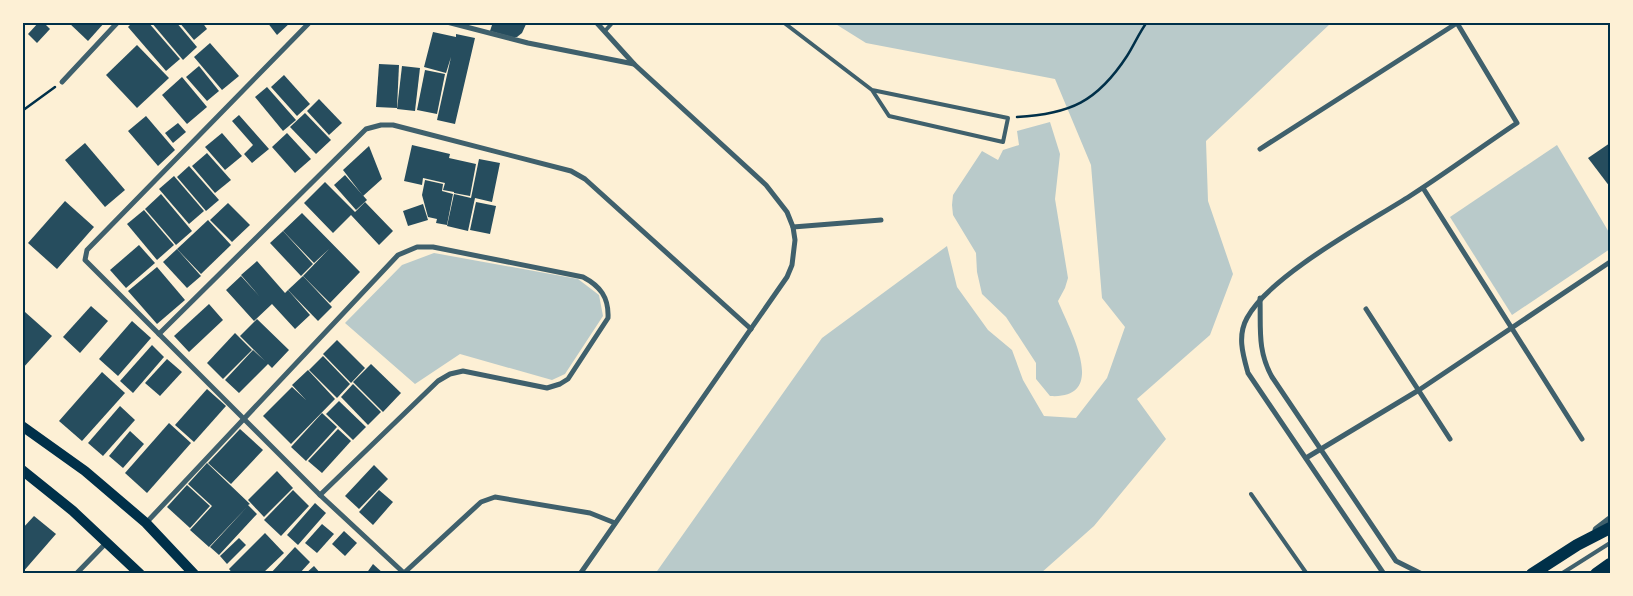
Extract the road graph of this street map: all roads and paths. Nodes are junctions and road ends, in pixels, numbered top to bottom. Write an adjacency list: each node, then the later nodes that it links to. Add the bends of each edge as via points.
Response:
1 (118, 22): 10 (street)
2 (310, 22): 23 (street, via 87,250 84,260)
3 (447, 22): 9 (street, via 528,43)
4 (596, 22): 8 (street)
5 (613, 22): 8 (lane)
6 (783, 22): 11 (lane)
7 (1147, 22): 13 (path, via 1114,74 1096,94 1072,108 1046,115)
8 (605, 31): 9 (street)
9 (634, 64): 17 (street, via 766,185)
10 (62, 82): 12 (path)
11 (872, 90): 13 (lane); 13 (lane, via 889,116 1003,142)
12 (22, 111)
13 (1008, 118)
14 (1260, 149): 15 (street, via 1457,23 1517,123)
15 (1423, 188): 19 (street); 21 (street)
16 (881, 220): 17 (street)
17 (793, 227): 22 (street, via 792,265)
18 (1610, 262): 21 (street)
19 (1260, 297): 29 (street, via 1263,360); 30 (street, via 1246,320 1240,346 1245,364)
20 (1366, 309): 24 (street)
21 (1512, 328): 24 (street); 28 (street)
22 (751, 329): 23 (street, via 585,179 571,171 393,125 381,125 366,129); 35 (street)
23 (159, 334): 25 (street)
24 (1419, 390): 27 (street); 29 (street)
25 (244, 417): 33 (street); 33 (street, via 379,273 398,255 417,247 433,247 583,277 603,292 609,308 608,318 568,379 547,388 463,371 450,374 438,381); 36 (street)
26 (22, 426): 36 (main road, via 85,471)
27 (1450, 439)
28 (1582, 439)
29 (1322, 449): 30 (street); 49 (street, via 1396,561)
30 (1306, 458): 48 (street)
31 (22, 470): 38 (main road)
32 (1250, 494): 47 (lane)
33 (320, 495): 42 (street)
34 (1610, 520): 40 (street)
35 (616, 523): 42 (street, via 590,513 495,497 481,502); 46 (street)
36 (146, 524): 45 (main road)
37 (1610, 528): 40 (main road)
38 (107, 542): 43 (street); 44 (main road)
39 (1610, 543): 51 (lane)
40 (1577, 545): 50 (main road)
41 (1610, 564): 52 (main road)
42 (404, 573)
43 (76, 574)
44 (140, 574)
45 (194, 574)
46 (580, 574)
47 (1307, 574)
48 (1384, 574)
49 (1422, 574)
50 (1532, 574)
51 (1561, 574)
52 (1596, 574)

